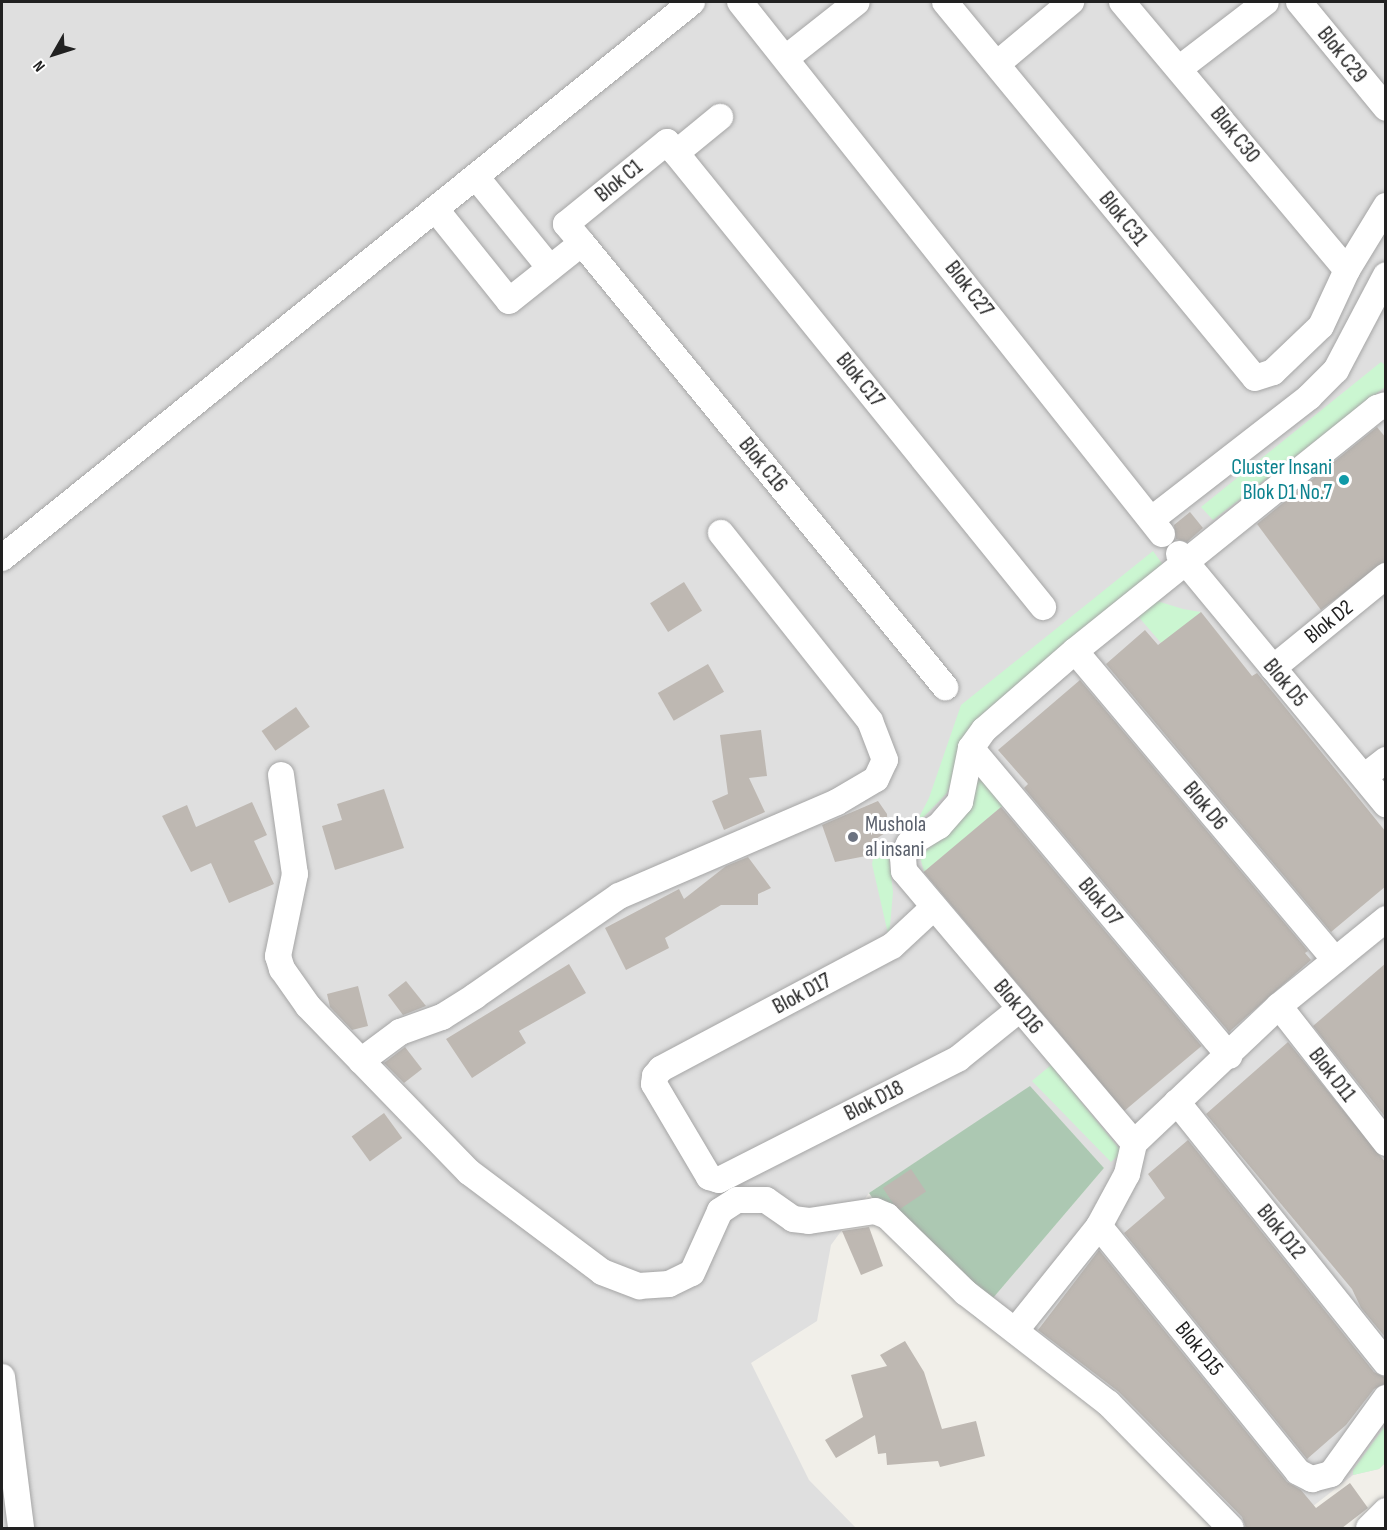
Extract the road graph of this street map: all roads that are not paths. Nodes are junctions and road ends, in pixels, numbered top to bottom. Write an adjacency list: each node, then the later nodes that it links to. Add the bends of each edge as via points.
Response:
1 (692, 2): 15 (street)
2 (740, 2): 9 (street, Blok C27)
3 (857, 2): 9 (street)
4 (945, 2): 10 (street, Blok C31)
5 (1071, 2): 10 (street)
6 (1122, 2): 11 (street, Blok C30)
7 (1266, 2): 11 (street)
8 (1299, 2): 12 (street, Blok C29)
9 (786, 58): 21 (street, Blok C27, via 1157,527 1336,370)
10 (996, 64): 20 (street, Blok C31, via 1249,374 1264,377 1273,372 1322,326)
11 (1180, 68): 20 (street, Blok C30)
12 (1386, 108)
13 (720, 117): 14 (street)
14 (676, 153): 18 (street, Blok C1, via 667,142 566,224); 27 (street, Blok C17)
15 (477, 178): 17 (street); 19 (street)
16 (1386, 206): 20 (street)
17 (437, 211): 19 (street, via 509,301); 24 (street)
18 (582, 243): 19 (street); 30 (street, Blok C16)
19 (550, 268)
20 (1347, 270)
21 (1386, 275)
22 (1381, 407): 25 (street)
23 (721, 533): 42 (street, via 870,721 885,760 876,779 837,802 619,896 475,996 442,1017 400,1032)
24 (2, 558)
25 (1182, 558): 28 (street); 29 (street, Blok D5)
26 (1386, 576): 29 (street, Blok D2)
27 (1043, 607)
28 (1075, 651): 31 (street, via 984,730); 38 (street, Blok D6)
29 (1273, 668): 34 (street, Blok D5)
30 (945, 687)
31 (970, 748): 36 (street, Blok D16, via 960,802 939,826 909,844 903,857 904,871); 41 (street, Blok D7)
32 (1386, 760): 34 (street)
33 (281, 775): 42 (street, via 295,874 278,956 282,969 308,1006)
34 (1364, 777): 35 (street, Blok D5)
35 (1386, 804)
36 (934, 907): 40 (street, Blok D16); 46 (street, Blok D17, via 892,946 661,1069 654,1084 709,1177)
37 (1385, 919): 38 (street)
38 (1335, 960): 39 (street)
39 (1279, 1006): 41 (street); 45 (street, Blok D11)
40 (1020, 1009): 44 (street, Blok D16); 46 (street, Blok D18, via 959,1058)
41 (1229, 1056): 43 (street)
42 (362, 1061): 54 (street, via 469,1172 602,1272 639,1286 669,1284 692,1273 720,1211 737,1200 766,1200 794,1219 822,1220 865,1210 887,1216 966,1293 1108,1403)
43 (1177, 1102): 44 (street); 49 (street, Blok D12)
44 (1134, 1143): 47 (street, via 1127,1174)
45 (1386, 1143)
46 (719, 1180)
47 (1099, 1226): 48 (street); 51 (street, Blok D15, via 1298,1472 1312,1479 1332,1474)
48 (1023, 1321)
49 (1386, 1363)
50 (2, 1377): 53 (street)
51 (1386, 1398)
52 (1386, 1511): 55 (street)
53 (21, 1528)
54 (1230, 1528)
55 (1369, 1528)

